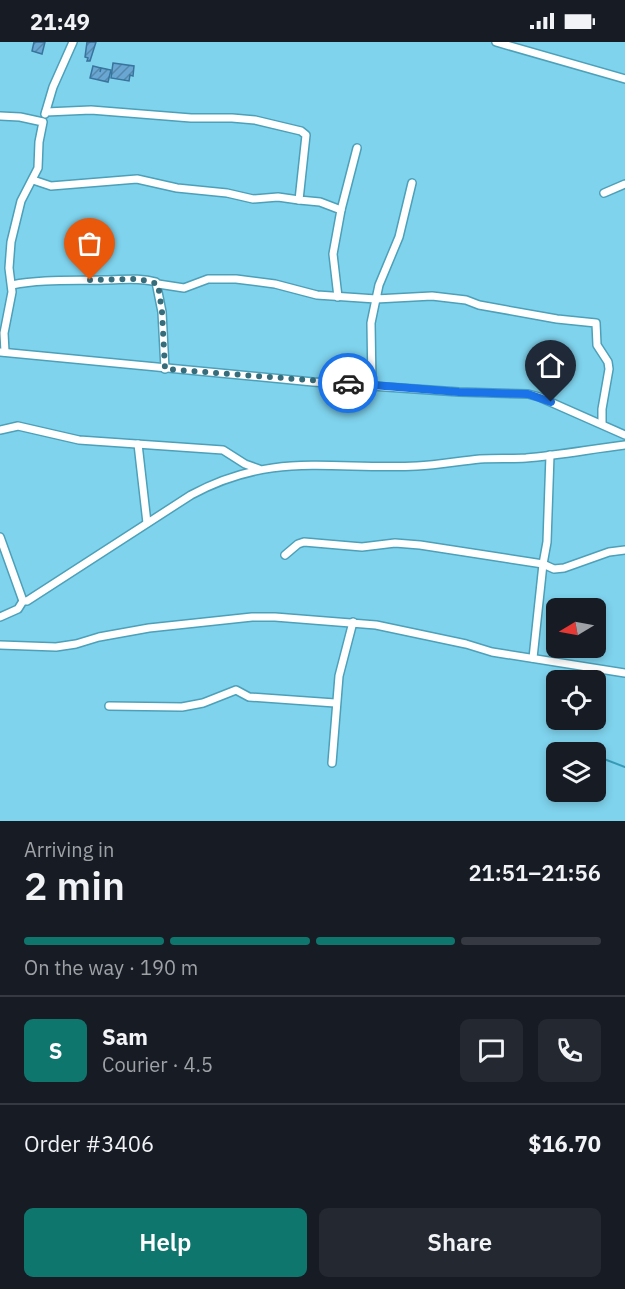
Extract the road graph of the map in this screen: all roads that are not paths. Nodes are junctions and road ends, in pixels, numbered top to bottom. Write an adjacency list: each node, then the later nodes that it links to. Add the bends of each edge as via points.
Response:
1 (74, 42): 4 (street)
2 (496, 42): 3 (street)
3 (625, 79)
4 (46, 112): 6 (street); 12 (street, via 91,110 232,118 302,131 306,135)
5 (0, 116): 6 (street)
6 (43, 122): 8 (street)
7 (357, 148): 13 (street)
8 (33, 180): 12 (street, via 51,186 137,179 253,199); 15 (street, via 25,190 15,222 9,258)
9 (412, 183): 17 (street, via 399,237)
10 (625, 184): 11 (street)
11 (604, 193)
12 (298, 200): 13 (street, via 320,202)
13 (341, 210): 16 (street, via 333,254)
14 (158, 284): 15 (street, via 130,279); 16 (street, via 184,288 208,279 236,279); 19 (street)
15 (12, 285): 18 (street)
16 (338, 297): 17 (street)
17 (376, 299): 20 (street, via 371,322); 21 (street, via 432,296 596,323 597,345 609,369)
18 (2, 352): 19 (street)
19 (165, 369): 20 (street)
20 (372, 385): 21 (street, via 528,394)
21 (602, 424): 23 (street)
22 (0, 430): 24 (street, via 18,426 79,440)
23 (625, 435)
24 (138, 444): 27 (street, via 224,450); 28 (street)
25 (625, 445): 26 (street)
26 (550, 455): 27 (street, via 408,466 328,464); 32 (street)
27 (259, 469): 28 (street, via 214,483)
28 (147, 524): 33 (street)
29 (0, 537): 33 (street)
30 (625, 550): 32 (street, via 564,568)
31 (285, 555): 32 (street, via 304,542 362,547 395,543)
32 (543, 564): 37 (street)
33 (23, 601): 34 (street, via 18,609)
34 (0, 617)
35 (353, 622): 36 (street, via 252,617 148,628 56,647); 37 (street); 39 (street)
36 (0, 645)
37 (533, 658): 38 (street)
38 (625, 673)
39 (335, 703): 40 (street, via 249,698 236,690 182,707); 41 (street)
40 (109, 706)
41 (332, 763)

